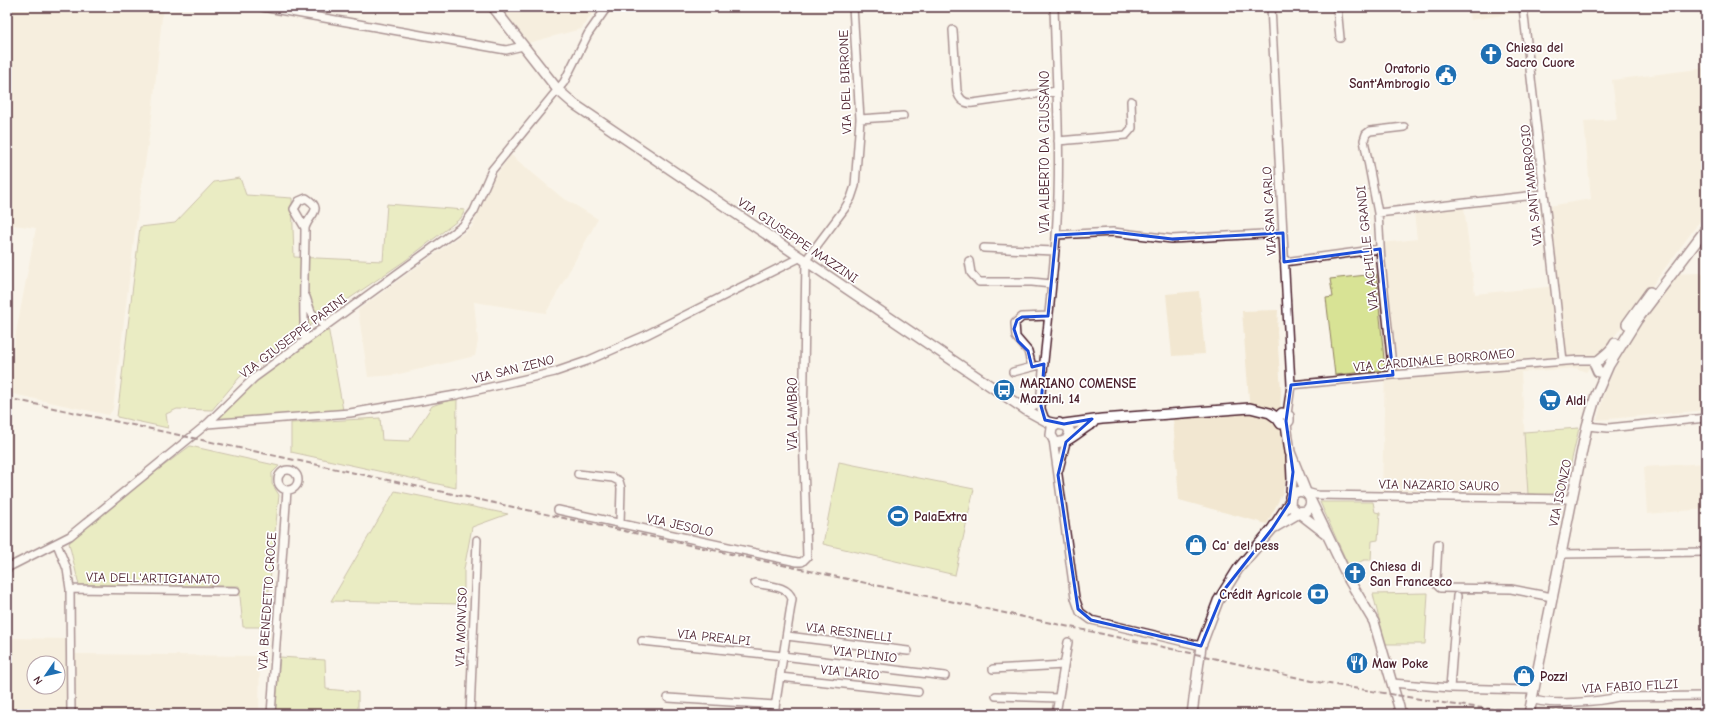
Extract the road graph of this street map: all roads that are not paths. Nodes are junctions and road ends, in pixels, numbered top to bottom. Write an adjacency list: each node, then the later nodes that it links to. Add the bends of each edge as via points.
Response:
1 (262, 7): 11 (street, via 506,50)
2 (493, 7): 11 (street, VIA GIUSEPPE MAZZINI)
3 (607, 7): 12 (street, VIA GIUSEPPE PARINI, via 588,34 570,73)
4 (854, 7): 16 (street, VIA DEL BIRRONE)
5 (1054, 7): 13 (street, VIA ALBERTO DA GIUSSANO)
6 (1271, 7): 24 (street, VIA SAN CARLO)
7 (1337, 7): 10 (street)
8 (1523, 7): 19 (street, VIA SANT'AMBROGIO)
9 (953, 30): 13 (street, via 957,91 965,102 973,104)
10 (1340, 38)
11 (523, 46): 12 (street, VIA GIUSEPPE MAZZINI)
12 (558, 90): 29 (street, VIA GIUSEPPE MAZZINI, via 576,106); 35 (street, VIA GIUSEPPE PARINI, via 494,167 466,224)
13 (1057, 92): 18 (street, VIA ALBERTO DA GIUSSANO)
14 (1131, 101): 18 (street, via 1132,128 1126,136)
15 (903, 116): 16 (street)
16 (860, 119): 29 (street, VIA DEL BIRRONE, via 852,195 845,208)
17 (1404, 127): 20 (street, VIA ACHILLE GRANDI, via 1370,131 1365,136)
18 (1058, 141): 25 (street, VIA ALBERTO DA GIUSSANO)
19 (1544, 194): 20 (street); 39 (street, VIA SANT'AMBROGIO)
20 (1378, 213): 27 (street, VIA ACHILLE GRANDI)
21 (1706, 220): 38 (street, via 1639,305 1612,349)
22 (305, 228): 33 (street)
23 (1706, 228): 42 (street, VIA ISONZO, via 1649,302)
24 (1283, 233): 25 (street, via 1165,239 1113,232); 31 (street, VIA SAN CARLO)
25 (1056, 235): 28 (street, VIA ALBERTO DA GIUSSANO)
26 (984, 248): 28 (street)
27 (1380, 249): 31 (street); 44 (street, VIA ACHILLE GRANDI)
28 (1054, 251): 32 (street, VIA ALBERTO DA GIUSSANO)
29 (803, 258): 47 (street, VIA GIUSEPPE MAZZINI); 53 (street, VIA SAN ZENO, via 646,335 555,372 456,395 350,413); 77 (street, VIA LAMBRO, via 807,555 804,560)
30 (969, 261): 32 (street, via 971,273 979,282)
31 (1284, 262): 45 (street, VIA SAN CARLO)
32 (1051, 284): 34 (street, VIA ALBERTO DA GIUSSANO)
33 (305, 295): 35 (street, via 311,312); 36 (street)
34 (1048, 316): 40 (street, VIA ALBERTO DA GIUSSANO); 41 (street, via 1022,317 1015,323 1017,339 1028,351)
35 (325, 327): 36 (street, VIA GIUSEPPE PARINI)
36 (306, 340): 53 (street, VIA GIUSEPPE PARINI, via 250,381)
37 (1578, 360): 38 (street, VIA CARDINALE BORROMEO); 39 (street, VIA CARDINALE BORROMEO); 42 (street)
38 (1600, 360): 42 (street, via 1607,361)
39 (1563, 361): 44 (street, VIA CARDINALE BORROMEO)
40 (1044, 364): 41 (street); 46 (street, VIA ALBERTO DA GIUSSANO)
41 (1032, 367): 43 (street)
42 (1602, 370): 56 (street, VIA ISONZO)
43 (1013, 372)
44 (1392, 375): 45 (street, VIA CARDINALE BORROMEO)
45 (1291, 385): 48 (street, VIA SAN CARLO)
46 (1041, 393): 47 (street, VIA ALBERTO DA GIUSSANO, via 1039,401); 52 (street, VIA ALBERTO DA GIUSSANO, via 1041,409)
47 (1030, 411): 52 (street, VIA GIUSEPPE MAZZINI); 57 (street, VIA GIUSEPPE MAZZINI)
48 (1287, 414): 49 (street, via 1280,414); 55 (street, via 1289,420)
49 (1277, 418): 51 (street, via 1265,411 1250,408); 55 (street, via 1281,424)
50 (1706, 418): 56 (street, via 1608,428)
51 (1102, 419): 54 (street); 58 (street, via 1083,428)
52 (1045, 420): 54 (street, VIA GIUSEPPE MAZZINI)
53 (207, 424): 73 (street, VIA GIUSEPPE PARINI)
54 (1061, 424): 57 (street, via 1052,428); 58 (street, via 1070,432)
55 (1286, 424): 59 (street)
56 (1587, 426): 64 (street, VIA ISONZO)
57 (1052, 437): 58 (street, via 1058,443); 61 (street)
58 (1067, 441): 61 (street)
59 (1291, 457): 63 (street); 65 (street)
60 (578, 474): 69 (street, via 619,481 622,488)
61 (1058, 476): 87 (street, via 1075,598 1080,612 1087,618 1101,623)
62 (287, 490): 104 (street, VIA BENEDETTO CROCE)
63 (1306, 492): 64 (street, VIA NAZARIO SAURO, via 1317,495); 65 (street, via 1296,492); 66 (street)
64 (1572, 499): 76 (street, VIA ISONZO)
65 (1290, 500): 68 (street, via 1292,510); 70 (street)
66 (1311, 501): 68 (street, via 1307,511); 71 (street)
67 (558, 510): 69 (street, VIA JESOLO)
68 (1298, 513): 70 (street); 71 (street, via 1318,526)
69 (620, 524): 77 (street, VIA JESOLO)
70 (1272, 529): 87 (street, via 1224,590)
71 (1331, 539): 94 (street, via 1349,580 1374,622)
72 (477, 540): 105 (street, VIA MONVISO)
73 (57, 544): 78 (street, VIA GIUSEPPE PARINI); 80 (street, via 67,569)
74 (1438, 544): 83 (street, via 1436,582 1440,588 1511,589)
75 (1706, 552): 76 (street)
76 (1560, 554): 83 (street, VIA ISONZO)
77 (797, 562)
78 (7, 568)
79 (755, 583): 84 (street, via 786,590 791,594)
80 (70, 589): 81 (street, VIA DELL'ARTIGIANATO); 103 (street)
81 (236, 591)
82 (1457, 596): 95 (street)
83 (1552, 596): 97 (street, VIA ISONZO)
84 (787, 636): 88 (street, VIA RESINELLI); 89 (street)
85 (642, 641): 89 (street, VIA PREALPI)
86 (1068, 642): 90 (street)
87 (1201, 646): 108 (street)
88 (908, 651)
89 (783, 656): 92 (street, VIA PLINIO); 93 (street)
90 (1064, 665): 91 (street); 101 (street)
91 (994, 669)
92 (945, 676)
93 (780, 677): 96 (street, VIA LARIO); 102 (street)
94 (1392, 683): 95 (street, VIA FABIO FILZI); 109 (street)
95 (1450, 688): 97 (street, VIA FABIO FILZI)
96 (918, 692)
97 (1532, 694): 99 (street, VIA FABIO FILZI, via 1536,701 1549,702 1608,700 1618,697); 110 (street, VIA ISONZO)
98 (996, 696): 101 (street)
99 (1706, 696)
100 (668, 698): 102 (street)
101 (1058, 698): 107 (street)
102 (775, 705): 106 (street)
103 (71, 714)
104 (271, 714)
105 (470, 714)
106 (776, 714)
107 (1056, 714)
108 (1192, 714)
109 (1401, 714)
110 (1529, 714)

